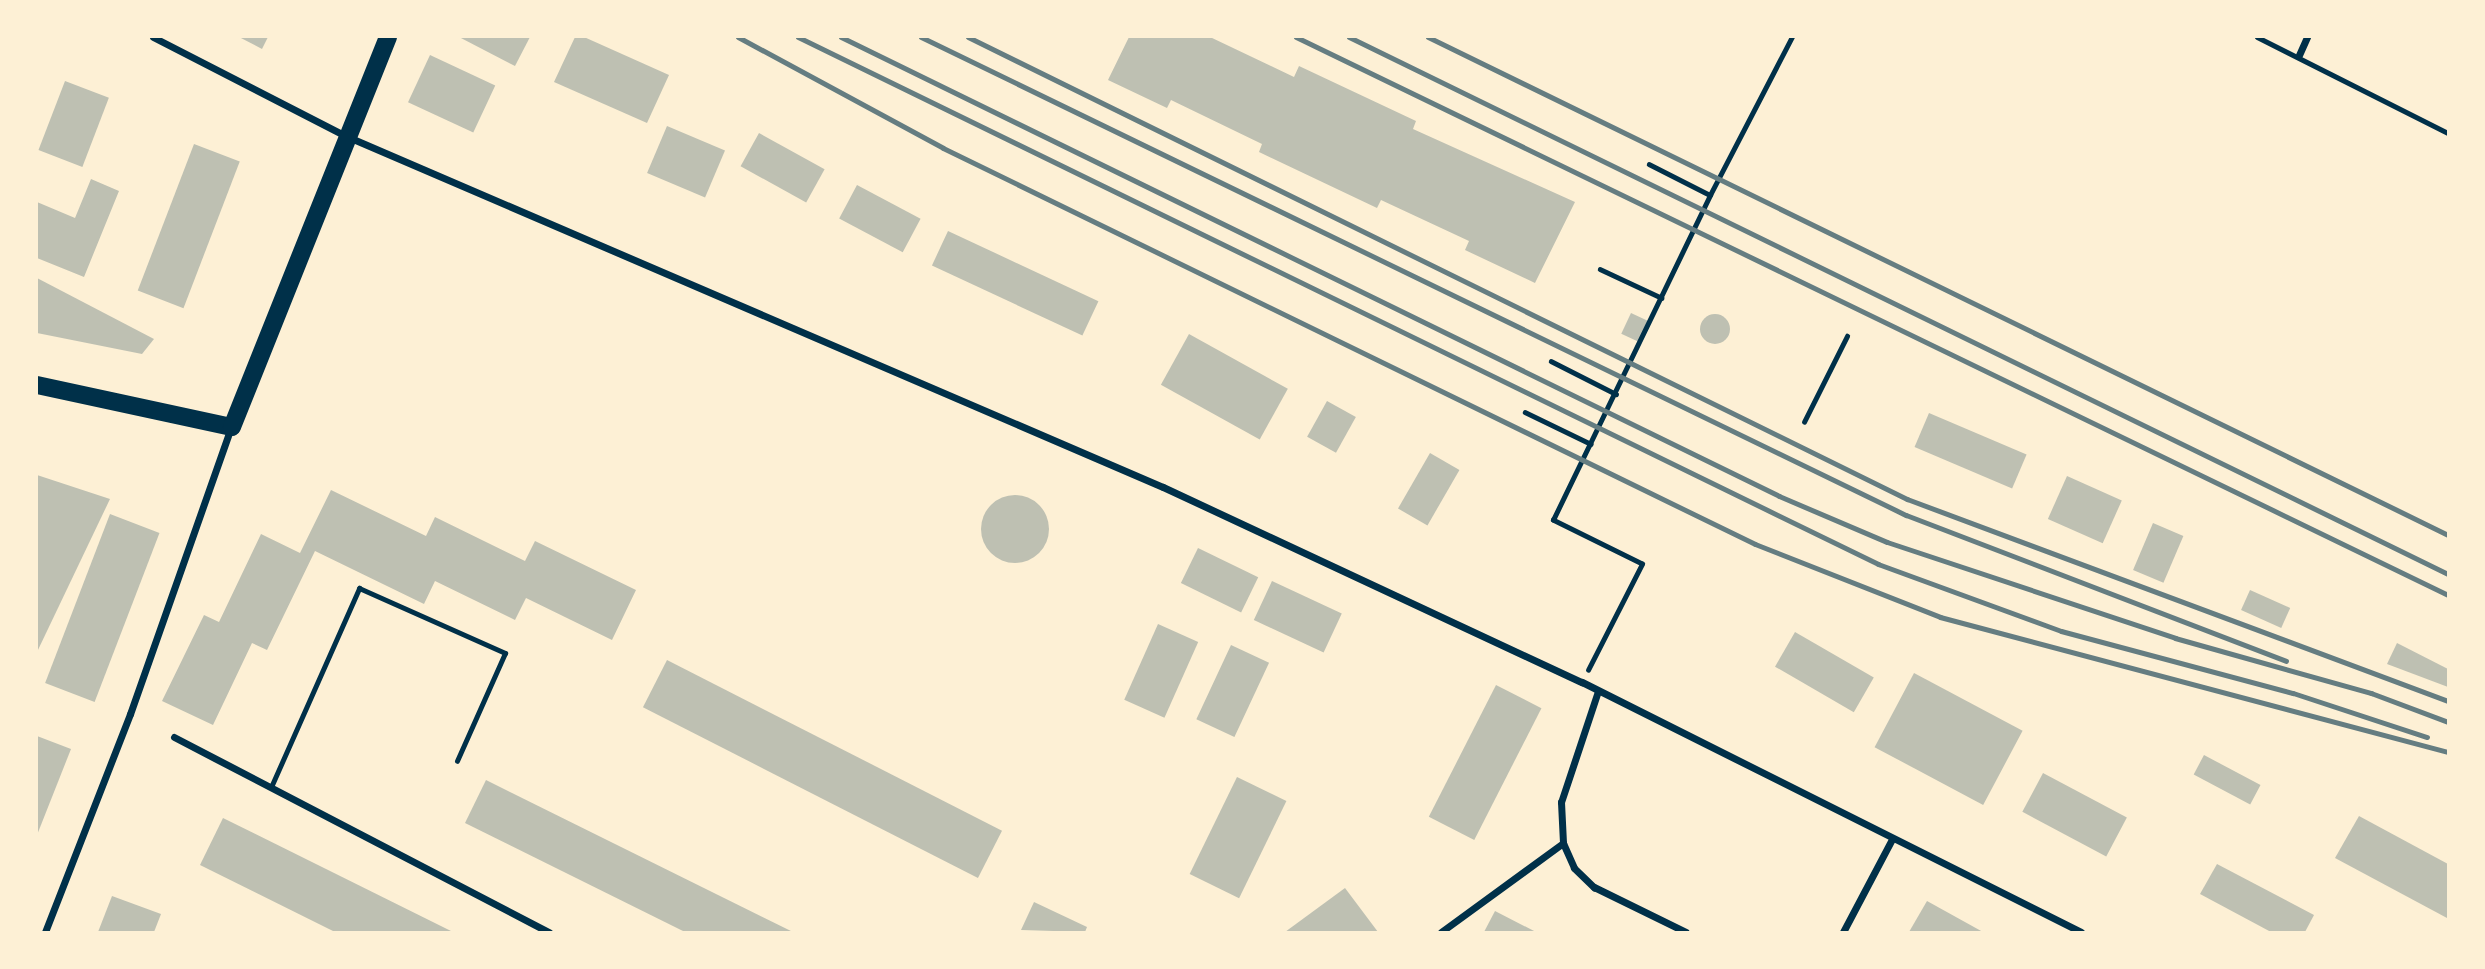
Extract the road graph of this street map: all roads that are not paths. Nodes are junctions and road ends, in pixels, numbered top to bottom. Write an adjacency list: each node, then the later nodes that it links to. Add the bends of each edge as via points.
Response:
1 (153, 37): 7 (street)
2 (388, 37): 7 (main road)
3 (2257, 37): 5 (lane)
4 (2307, 37): 5 (street)
5 (2298, 55): 6 (lane)
6 (2448, 133)
7 (346, 136): 9 (main road); 10 (street, via 1163,487)
8 (37, 385): 9 (main road)
9 (232, 427): 16 (street, via 130,714)
10 (1598, 691): 14 (street); 15 (street, via 1561,802)
11 (174, 737): 13 (street)
12 (457, 761): 13 (lane, via 505,653 359,588)
13 (271, 787): 17 (street)
14 (1892, 839): 20 (street); 21 (street)
15 (1563, 843): 18 (street); 19 (street, via 1574,868 1594,887)
16 (45, 932)
17 (549, 932)
18 (1441, 932)
19 (1686, 932)
20 (1843, 932)
21 (2081, 932)

